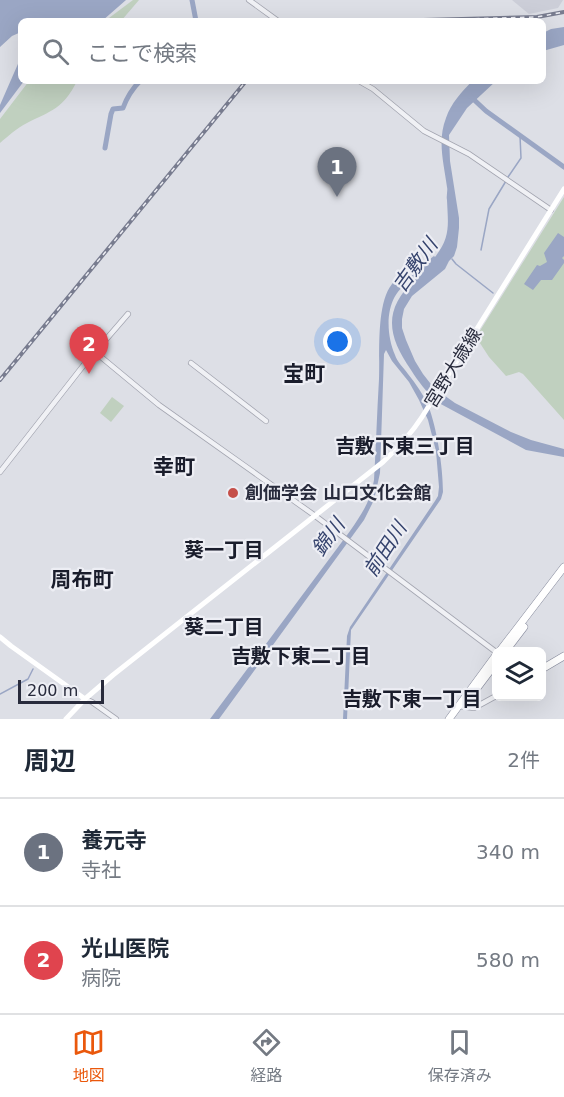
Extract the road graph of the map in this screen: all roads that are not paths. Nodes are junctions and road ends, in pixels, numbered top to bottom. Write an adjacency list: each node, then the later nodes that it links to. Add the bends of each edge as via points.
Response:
1 (249, 0): 2 (street)
2 (274, 18)
3 (364, 84): 5 (street, via 424,131 488,167)
4 (564, 189): 5 (main road, 宮野大歳線)
5 (551, 210): 11 (main road, 宮野大歳線, via 407,438 383,462)
6 (128, 314): 7 (street)
7 (95, 352): 10 (street); 11 (street, via 159,405)
8 (190, 363): 9 (street)
9 (266, 421)
10 (0, 472)
11 (314, 515): 17 (street); 23 (main road, 宮野大歳線)
12 (564, 567): 15 (highway)
13 (564, 574): 16 (highway)
14 (0, 637): 23 (main road)
15 (502, 647)
16 (508, 647)
17 (492, 649)
18 (564, 656): 20 (highway)
19 (492, 660): 24 (highway)
20 (546, 667)
21 (492, 668): 24 (highway)
22 (492, 698): 24 (street, via 474,708)
23 (85, 699): 25 (main road, 宮野大歳線); 26 (street)
24 (461, 707): 27 (highway); 28 (highway)
25 (66, 719)
26 (116, 719)
27 (449, 719)
28 (454, 719)

